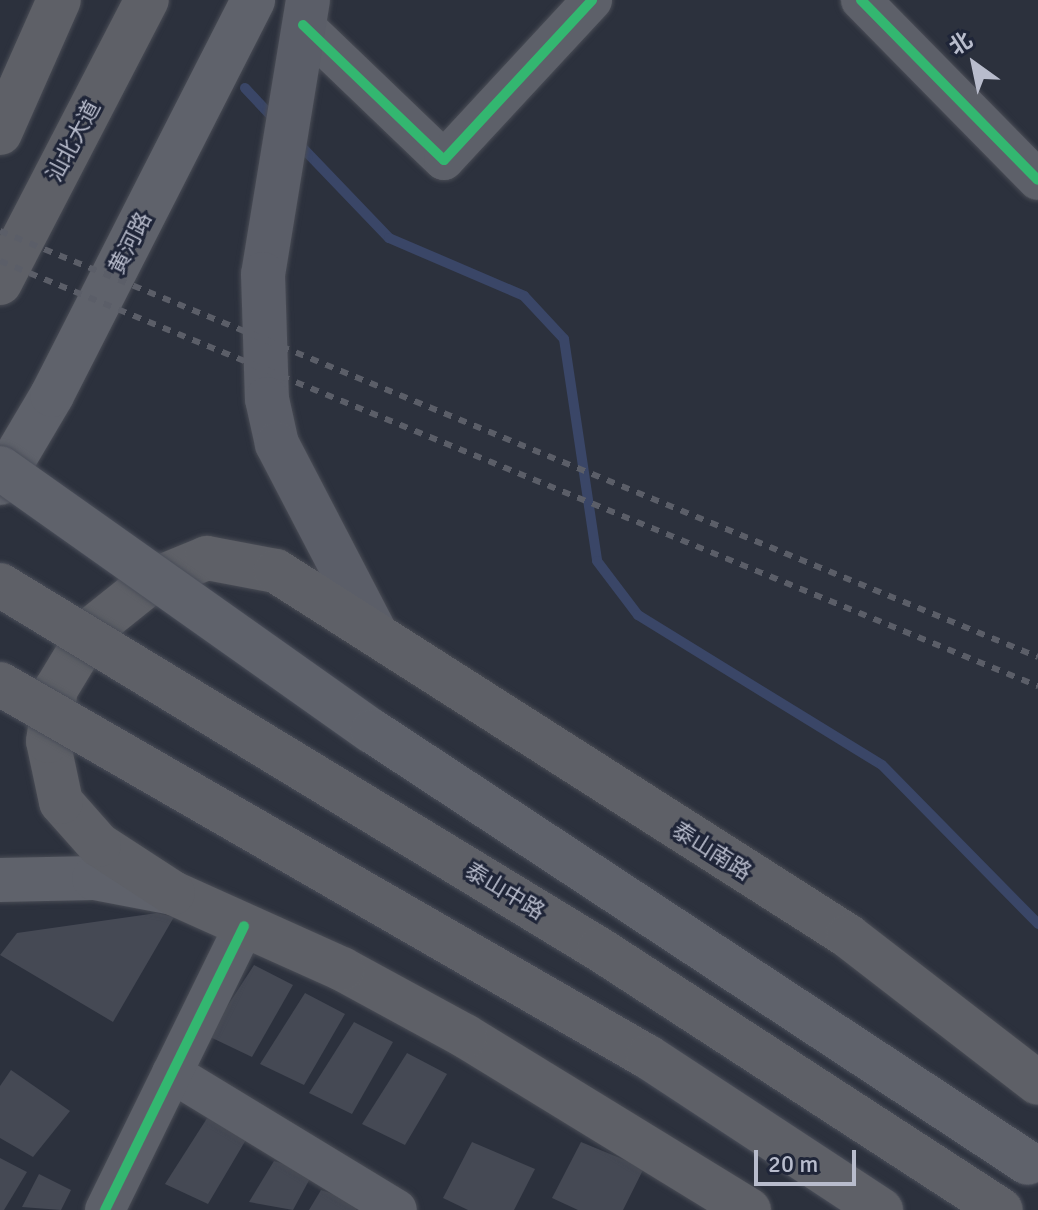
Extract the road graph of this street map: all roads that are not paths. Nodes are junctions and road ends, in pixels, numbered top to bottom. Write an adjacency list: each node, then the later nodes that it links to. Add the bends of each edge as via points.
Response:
1 (59, 0): 7 (highway)
2 (147, 0): 9 (highway, 汕北大道)
3 (253, 0): 11 (main road, 黄河路, via 52,395)
4 (592, 0): 6 (street, via 444,160)
5 (861, 0): 8 (street)
6 (306, 13): 13 (main road, via 263,274 267,399 283,457)
7 (0, 133)
8 (1038, 180)
9 (0, 283)
10 (0, 468): 20 (main road, bridge, via 372,731)
11 (0, 483)
12 (0, 585): 25 (highway, 泰山中路, bridge, via 599,949)
13 (375, 632): 16 (highway, 泰山南路, via 276,571 207,558 153,580 93,628 56,689 48,741 61,802 99,845); 19 (highway, 泰山南路, via 507,723 848,936)
14 (0, 684): 24 (highway, bridge, via 634,1048)
15 (0, 880): 16 (main road, via 94,878)
16 (173, 893): 17 (highway)
17 (244, 926): 18 (street); 23 (highway, via 342,969 465,1036)
18 (172, 1073): 21 (street); 22 (street)
19 (1038, 1083)
20 (1033, 1166)
21 (105, 1210)
22 (397, 1210)
23 (749, 1210)
24 (881, 1210)
25 (1001, 1210)

